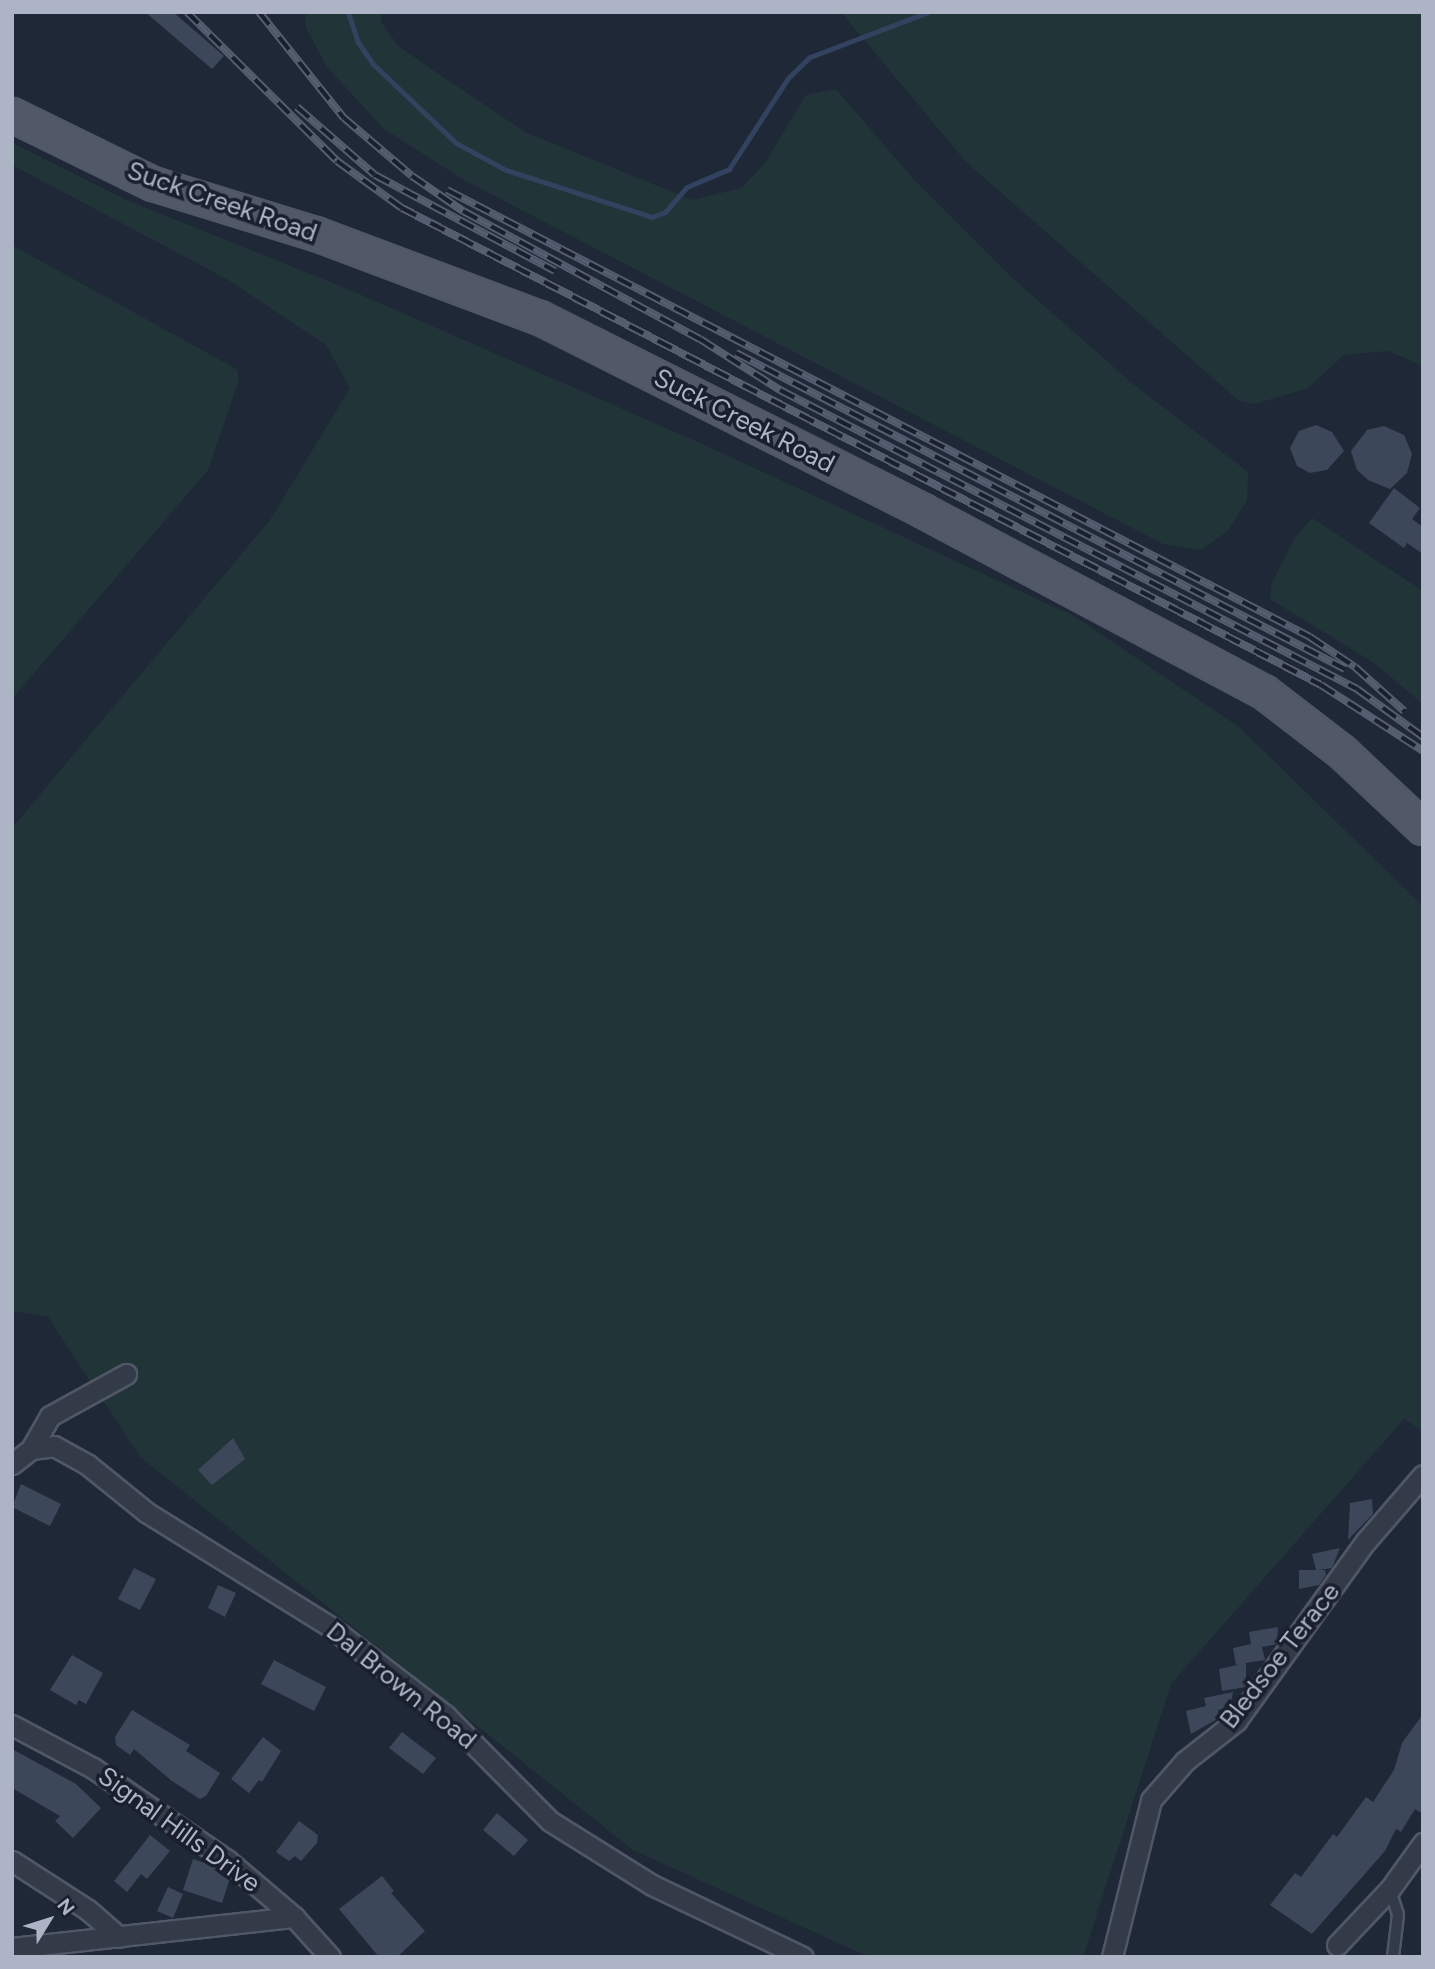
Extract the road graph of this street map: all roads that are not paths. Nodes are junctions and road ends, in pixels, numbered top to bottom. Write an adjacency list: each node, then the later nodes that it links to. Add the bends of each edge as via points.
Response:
1 (12, 115): 2 (main road, Suck Creek Road, via 153,184 316,234 540,317 1264,692 1342,752)
2 (1423, 828)
3 (126, 1374): 4 (street, via 50,1416)
4 (31, 1449): 5 (street); 16 (street, Dal Brown Road, via 54,1446 88,1465 146,1512 332,1628 445,1715 551,1821 652,1885)
5 (12, 1464)
6 (1423, 1475): 17 (street, Bledsoe Terace, via 1366,1541 1236,1721 1185,1761 1151,1800)
7 (12, 1726): 11 (street, Signal Hills Drive, via 93,1768 227,1860)
8 (1423, 1843): 10 (street)
9 (12, 1861): 12 (street, via 88,1910)
10 (1390, 1889): 13 (street); 18 (lane, via 1398,1916)
11 (294, 1917): 12 (street); 15 (street, Signal Hills Drive)
12 (119, 1937): 14 (street)
13 (1337, 1945)
14 (12, 1948)
15 (330, 1957)
16 (803, 1957)
17 (1112, 1957)
18 (1393, 1957)

